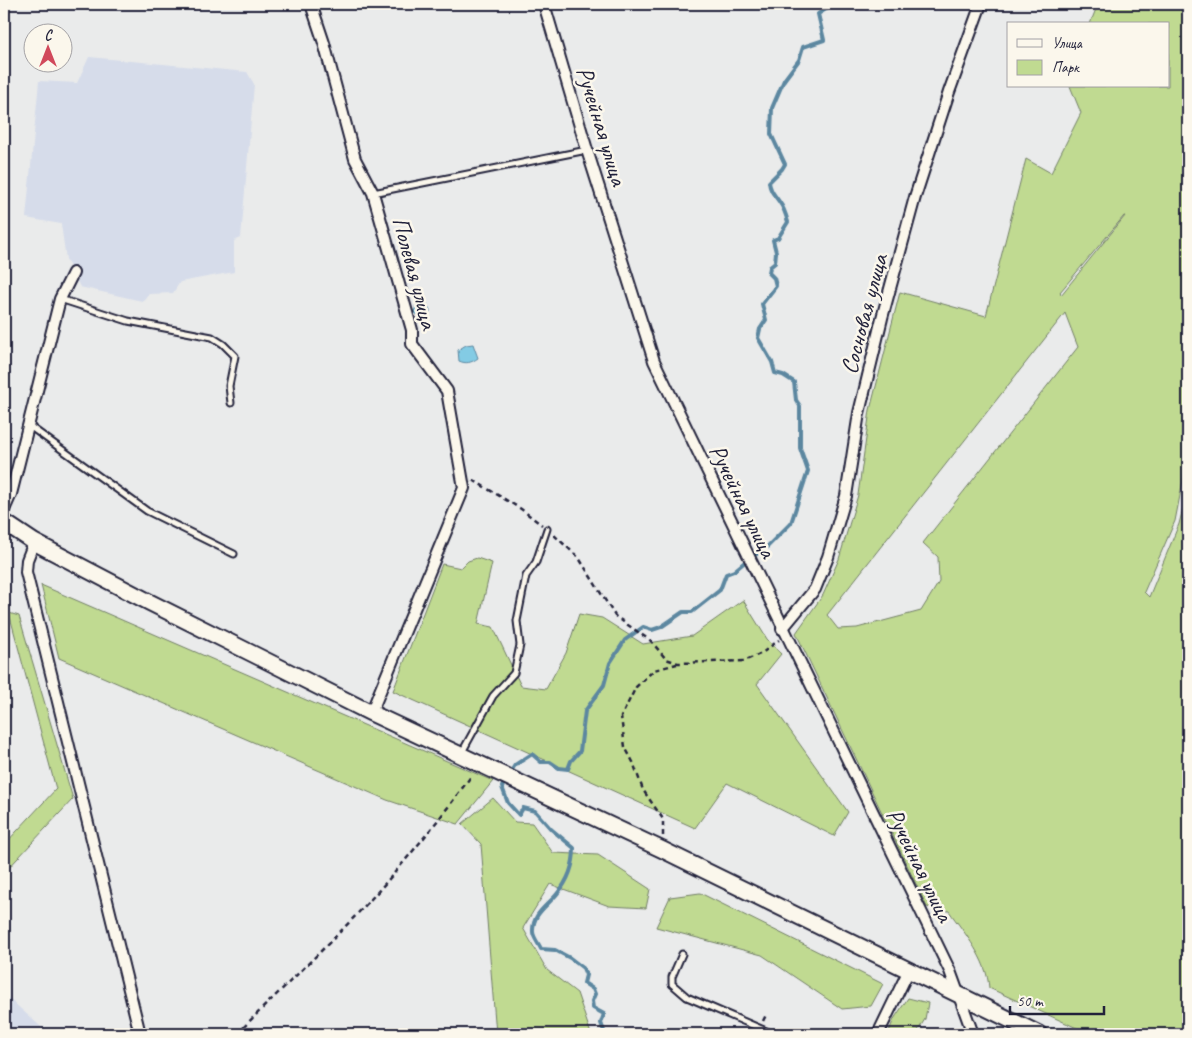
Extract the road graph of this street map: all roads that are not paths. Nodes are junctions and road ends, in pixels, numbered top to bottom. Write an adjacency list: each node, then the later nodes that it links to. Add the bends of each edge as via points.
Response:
1 (311, 4): 5 (street, Полевая улица, via 355,159)
2 (544, 4): 4 (street, Ручейная улица)
3 (981, 4): 15 (street, Сосновая улица, via 915,197 859,413 846,496 828,557 815,590)
4 (587, 150): 5 (lane); 15 (street, Ручейная улица, via 654,362)
5 (373, 193): 16 (street, Полевая улица, via 412,330 412,344 447,391 464,488)
6 (73, 274): 7 (street)
7 (60, 300): 8 (lane, via 128,321 212,337 235,356 229,386); 9 (street)
8 (230, 403)
9 (27, 424): 10 (street, via 11,494); 14 (lane, via 147,511)
10 (4, 510)
11 (4, 522): 13 (main road)
12 (547, 528): 17 (lane, via 536,562 526,576 517,621 520,645 514,673 493,696)
13 (34, 542): 16 (main road); 21 (street, via 26,572)
14 (234, 554)
15 (784, 632): 20 (street, Ручейная улица)
16 (371, 713): 17 (main road)
17 (460, 754): 19 (main road)
18 (682, 954): 22 (lane, via 672,984 687,997)
19 (909, 970): 20 (main road); 23 (street)
20 (959, 994): 24 (street, Ручейная улица); 25 (main road)
21 (140, 1034)
22 (772, 1034)
23 (878, 1034)
24 (973, 1034)
25 (1039, 1034)

